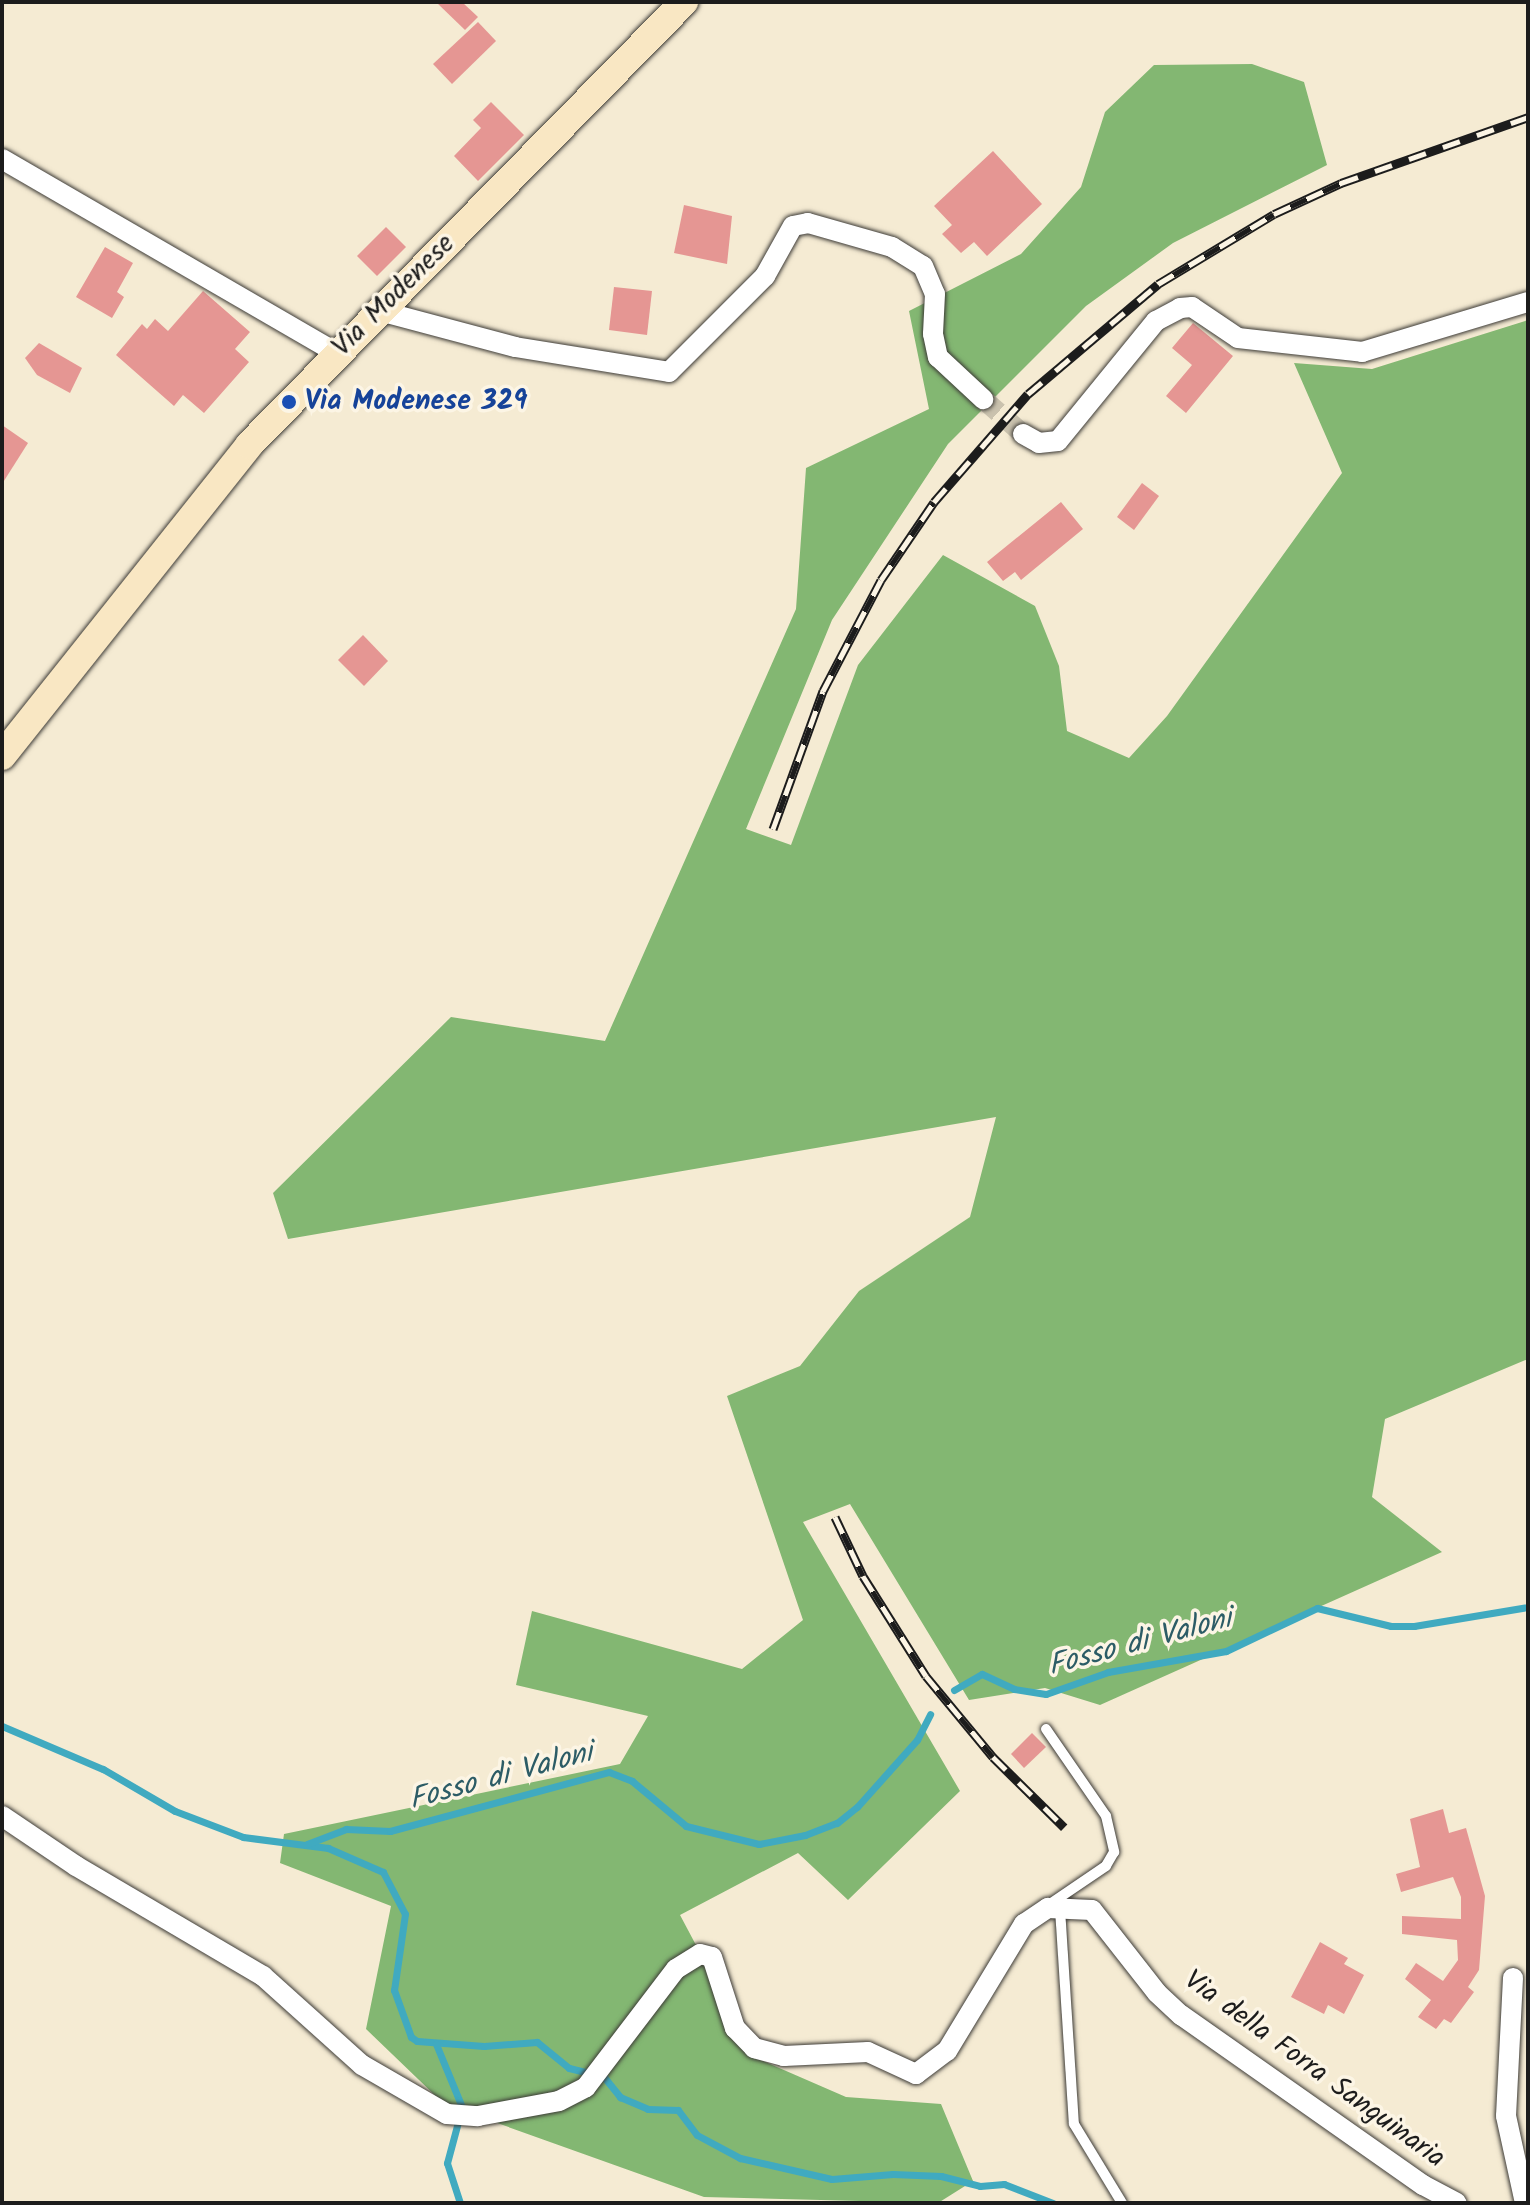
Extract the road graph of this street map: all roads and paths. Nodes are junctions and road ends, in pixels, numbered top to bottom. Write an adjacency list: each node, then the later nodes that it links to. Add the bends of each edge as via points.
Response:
1 (684, 2): 4 (street, Via Modenese)
2 (2, 159): 5 (street)
3 (1528, 302): 7 (street, via 1362,352 1238,338 1192,307 1180,308 1156,321 1058,441 1039,443)
4 (380, 311): 5 (street, Via Modenese); 6 (street, via 515,347 669,372 765,276 793,226 808,223 892,247 923,266 935,294 938,357)
5 (337, 353): 8 (street, Via Modenese, via 216,482)
6 (983, 399)
7 (1023, 434)
8 (2, 756)
9 (1046, 1729): 11 (lane, via 1106,1816 1114,1841 1112,1861)
10 (2, 1816): 11 (street, via 263,1976 362,2065 447,2114 478,2116 559,2101 586,2087 676,1969 700,1954 712,1957 724,1980 735,2028 754,2048 784,2056 868,2052 916,2074 947,2051 1024,1924)
11 (1054, 1908): 13 (lane, via 1069,2104 1080,2141); 14 (street, Via della Forra Sanguinaria, via 1092,1910 1181,2015 1423,2185)
12 (1513, 1978): 15 (street, via 1506,2116)
13 (1122, 2203)
14 (1457, 2203)
15 (1525, 2203)

